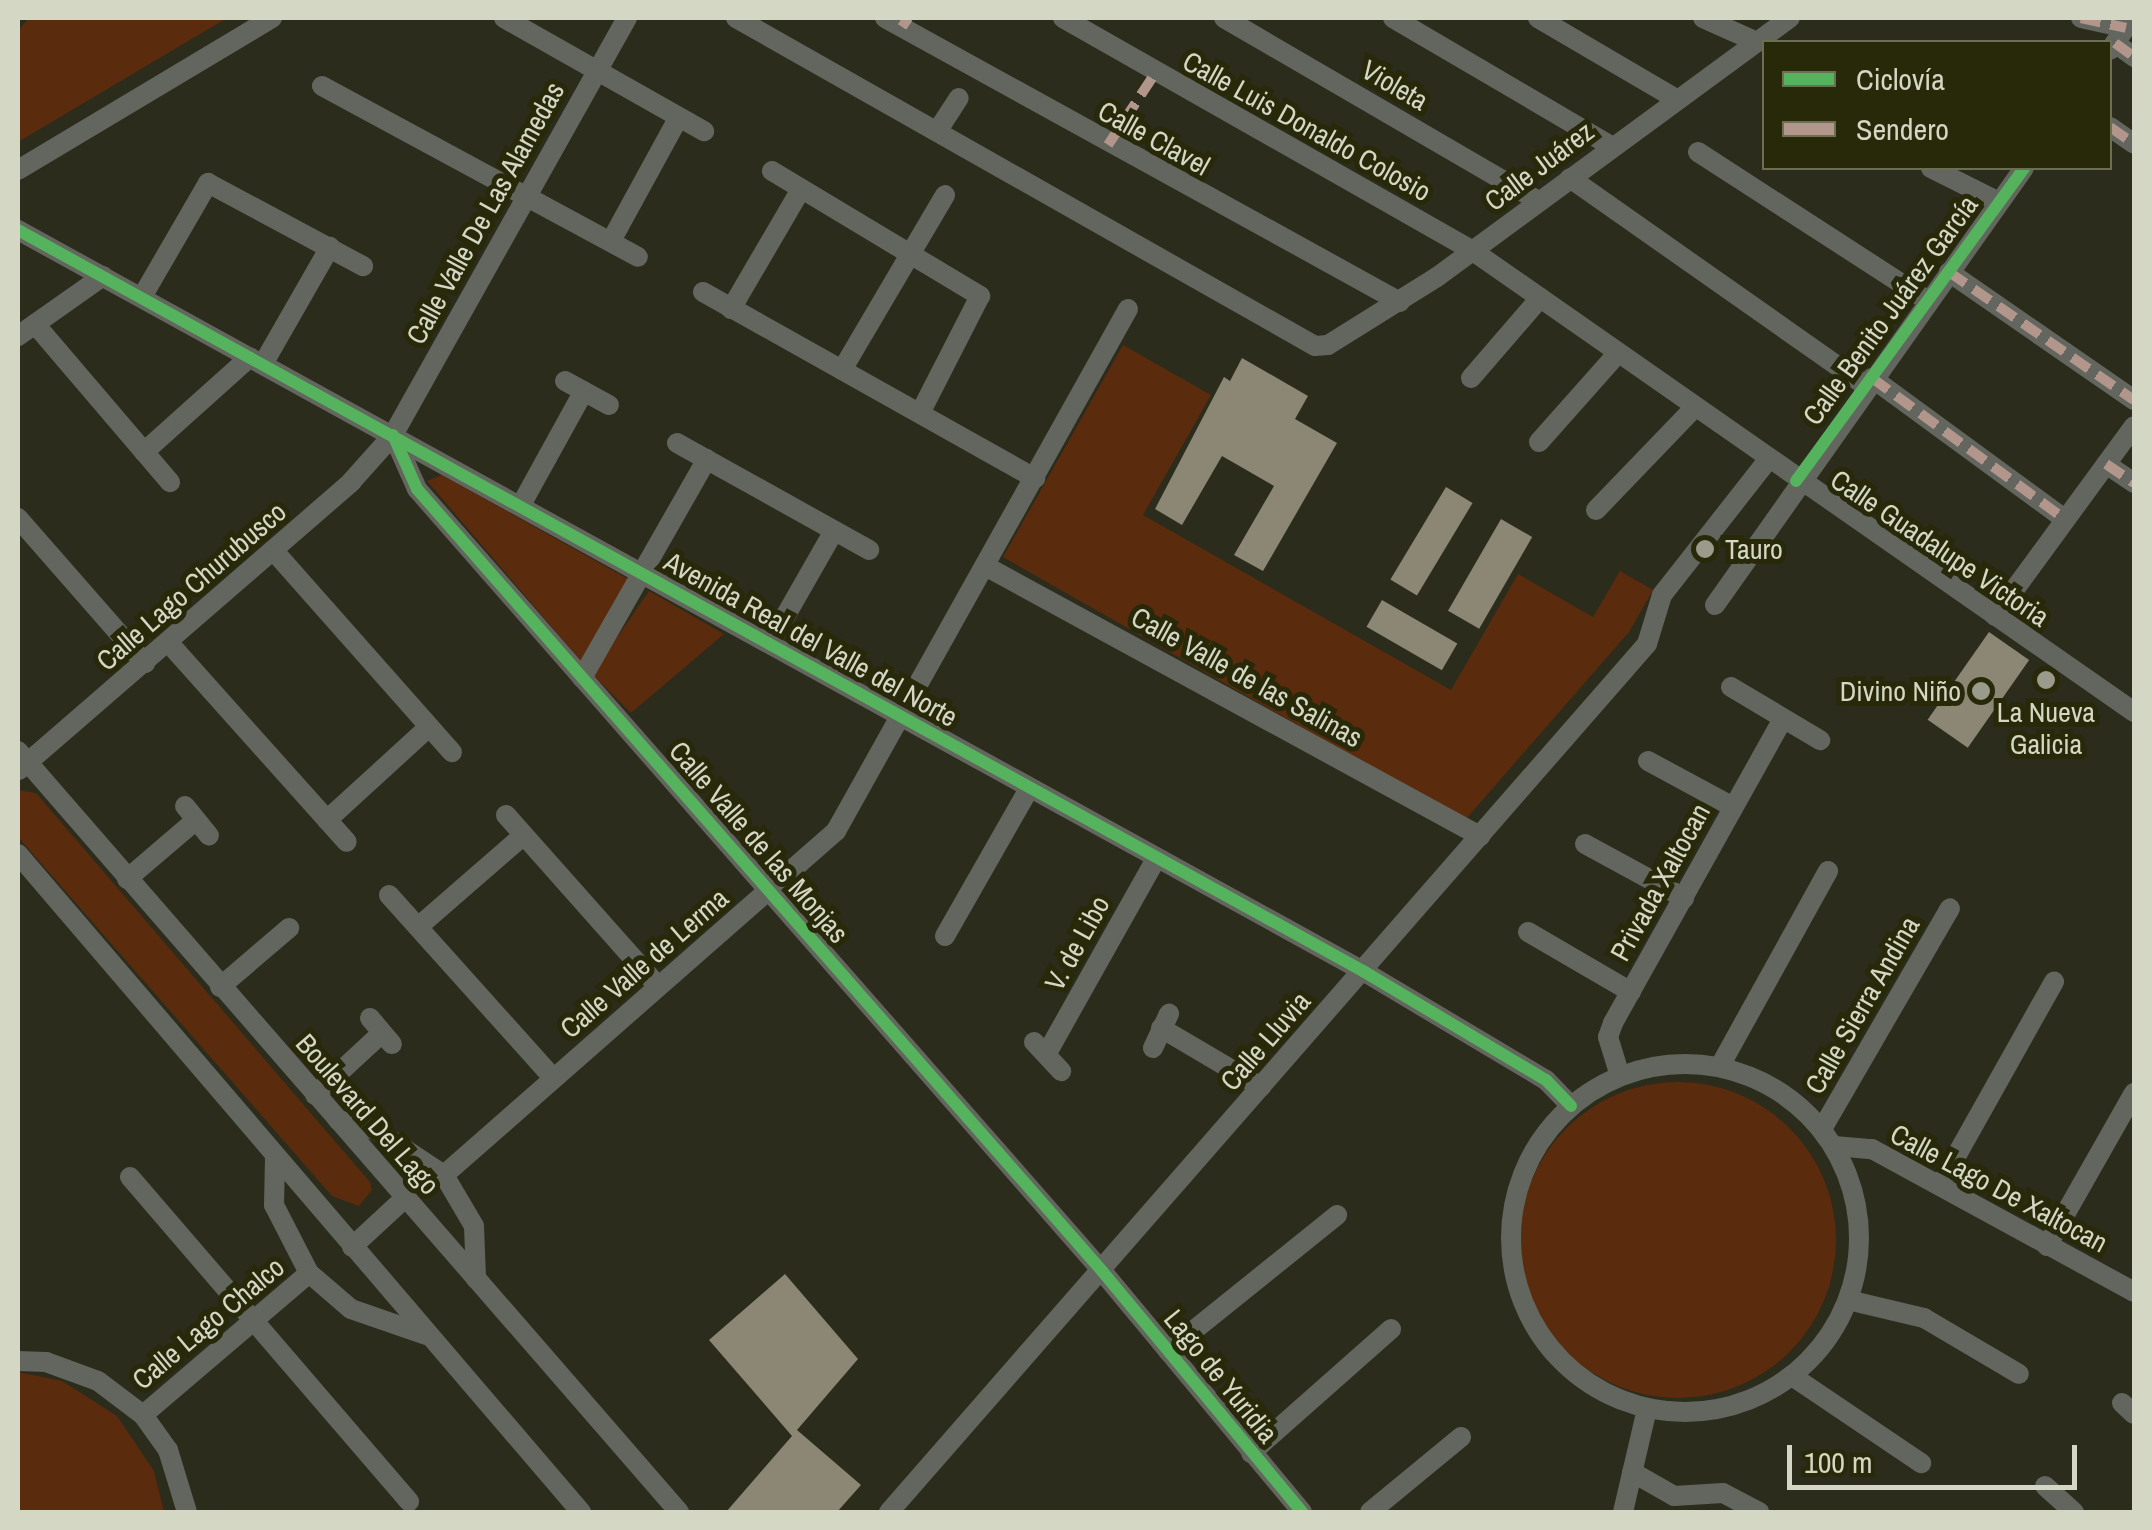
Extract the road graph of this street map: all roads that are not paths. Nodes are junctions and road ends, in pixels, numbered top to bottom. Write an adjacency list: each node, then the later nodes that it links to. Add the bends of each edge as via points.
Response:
1 (272, 18): 29 (street)
2 (504, 18): 18 (street)
3 (627, 18): 18 (street, Calle Valle De Las Alamedas)
4 (736, 18): 24 (street)
5 (886, 18): 52 (street, Calle Clavel)
6 (1062, 18): 43 (street, Calle Luis Donaldo Colosio)
7 (1224, 18): 37 (street, Violeta)
8 (1394, 18): 27 (street)
9 (1538, 18): 21 (street)
10 (1703, 18): 14 (street)
11 (1790, 18): 15 (street, Calle Juárez)
12 (2081, 18): 13 (street)
13 (2121, 35): 17 (street)
14 (1763, 40)
15 (1767, 40)
16 (1762, 44): 21 (street, Calle Juárez)
17 (2134, 57)
18 (598, 69): 22 (street); 35 (street, Calle Valle De Las Alamedas)
19 (322, 86): 35 (street)
20 (959, 98): 24 (street)
21 (1676, 99): 27 (street, Calle Juárez)
22 (679, 117): 25 (street); 40 (street)
23 (2112, 128): 26 (street)
24 (938, 130): 52 (street, Calle Juárez, via 1315,346 1328,345)
25 (704, 131)
26 (2134, 144)
27 (1611, 146): 33 (street, Calle Juárez)
28 (1698, 152): 51 (street)
29 (18, 170)
30 (1935, 170): 38 (street)
31 (2023, 170): 38 (street, Calle Benito Juárez García)
32 (772, 171): 34 (street)
33 (1570, 178): 37 (street, Calle Juárez); 61 (street)
34 (801, 189): 42 (street); 53 (street)
35 (524, 193): 40 (street); 68 (street, Calle Valle De Las Alamedas)
36 (945, 195): 42 (street)
37 (1538, 201): 43 (street, Calle Juárez)
38 (1999, 202): 46 (street, Calle Benito Juárez García)
39 (18, 230): 47 (street, Avenida Real del Valle del Norte)
40 (611, 241): 44 (street)
41 (330, 247): 45 (street); 49 (street, via 208,182); 57 (street)
42 (912, 251): 58 (street); 66 (street, via 980,296)
43 (1474, 252): 50 (street, Calle Guadalupe Victoria); 52 (street, Calle Juárez)
44 (638, 257)
45 (362, 266)
46 (1949, 272): 51 (street, Calle Benito Juárez García); 63 (street)
47 (103, 276): 49 (street, Avenida Real del Valle del Norte); 55 (street)
48 (703, 292): 53 (street)
49 (142, 297): 57 (street, Avenida Real del Valle del Norte)
50 (1540, 298): 56 (street, Calle Guadalupe Victoria); 59 (street)
51 (1928, 301): 61 (street, Calle Benito Juárez García)
52 (1400, 302)
53 (730, 308): 58 (street)
54 (1128, 309): 75 (street, Calle Valle de Lerma)
55 (26, 330): 71 (street)
56 (1618, 353): 65 (street, Calle Guadalupe Victoria); 69 (street)
57 (257, 360): 68 (street, Avenida Real del Valle del Norte); 71 (street)
58 (842, 370): 66 (street)
59 (1471, 378)
60 (565, 381): 62 (street)
61 (1869, 382): 76 (street, Calle Benito Juárez García); 82 (street)
62 (584, 391): 64 (street); 79 (street)
63 (2134, 400)
64 (609, 405)
65 (1694, 408): 73 (street, Calle Guadalupe Victoria); 80 (street)
66 (920, 413): 75 (street)
67 (2134, 426): 74 (street)
68 (394, 435): 79 (street, Avenida Real del Valle del Norte); 84 (street, Calle Lago Churubusco); 93 (street, Calle Valle de las Monjas, via 418,489)
69 (1539, 442)
70 (677, 443): 72 (street)
71 (144, 452): 77 (street)
72 (707, 459): 83 (street); 87 (street)
73 (1768, 460): 76 (street, Calle Guadalupe Victoria); 109 (street, Calle Lluvia, via 1662,594 1647,644)
74 (2106, 464): 78 (street); 82 (street)
75 (1035, 478): 86 (street, Calle Valle de Lerma)
76 (1796, 481): 88 (street, Calle Benito Juárez García); 89 (street, Calle Guadalupe Victoria)
77 (170, 482)
78 (2134, 483)
79 (521, 505): 87 (street, Avenida Real del Valle del Norte)
80 (1596, 510)
81 (18, 518): 92 (street)
82 (2065, 519): 89 (street)
83 (834, 531): 85 (street); 91 (street)
84 (274, 550): 90 (street, Calle Lago Churubusco); 98 (street)
85 (869, 550)
86 (987, 567): 96 (street, Calle Valle de Lerma); 109 (street, Calle Valle de las Salinas)
87 (642, 572): 91 (street, Avenida Real del Valle del Norte); 93 (street)
88 (1714, 605)
89 (1995, 616): 95 (street, Calle Guadalupe Victoria)
90 (168, 642): 92 (street, Calle Lago Churubusco); 106 (street)
91 (770, 644): 96 (street, Avenida Real del Valle del Norte)
92 (146, 662): 102 (street, Calle Lago Churubusco)
93 (582, 678): 116 (street, Calle Valle de las Monjas)
94 (1730, 687): 97 (street)
95 (2134, 712)
96 (901, 718): 103 (street, Avenida Real del Valle del Norte); 116 (street, Calle Valle de Lerma, via 836,831)
97 (1783, 719): 99 (street); 104 (street, Privada Xaltocan)
98 (429, 727): 100 (street); 106 (street)
99 (1820, 740)
100 (452, 752)
101 (1648, 761): 104 (street)
102 (21, 762): 115 (street, Boulevard Del Lago)
103 (1029, 789): 113 (street, Avenida Real del Valle del Norte); 123 (street)
104 (1733, 807): 118 (street, Privada Xaltocan)
105 (506, 815): 108 (street)
106 (327, 820): 110 (street)
107 (196, 821): 115 (street)
108 (524, 835): 120 (street); 126 (street)
109 (1480, 836): 124 (street, Calle Lluvia)
110 (347, 842)
111 (1585, 844): 118 (street)
112 (18, 854): 141 (street)
113 (1156, 860): 124 (street, Avenida Real del Valle del Norte); 132 (street, V. de Libo, via 1040,1048)
114 (1828, 871): 131 (street)
115 (127, 879): 127 (street, Boulevard Del Lago)
116 (769, 891): 126 (street, Calle Valle de Lerma); 149 (street, Calle Valle de las Monjas)
117 (389, 896): 120 (street)
118 (1684, 898): 128 (street, Privada Xaltocan)
119 (1950, 908): 140 (street, Calle Sierra Andina)
120 (418, 927): 134 (street)
121 (289, 928): 127 (street)
122 (1528, 932): 128 (street)
123 (946, 936)
124 (1362, 971): 135 (street, Calle Lluvia); 138 (street, Avenida Real del Valle del Norte, via 1546,1080)
125 (2054, 982): 144 (street)
126 (658, 986): 134 (street, Calle Valle de Lerma)
127 (220, 987): 137 (street, Boulevard Del Lago)
128 (1631, 992): 133 (street, Privada Xaltocan, via 1608,1037)
129 (1161, 1030): 135 (street)
130 (381, 1032): 137 (street)
131 (1720, 1066): 133 (street, via 1652,1066); 140 (street, via 1776,1088)
132 (1061, 1071)
133 (1620, 1076): 138 (street)
134 (553, 1078): 142 (street, Calle Valle de Lerma)
135 (1262, 1087): 149 (street, Calle Lluvia)
136 (2134, 1093): 147 (street)
137 (315, 1096): 139 (street, Boulevard Del Lago)
138 (1571, 1106): 161 (street, via 1544,1135 1523,1173 1511,1215 1511,1259 1521,1301 1541,1339 1570,1371 1606,1395)
139 (337, 1120): 142 (street, via 376,1130); 145 (street, Boulevard Del Lago)
140 (1828, 1138): 144 (street, Calle Lago De Xaltocan, via 1872,1149); 153 (street, via 1848,1175 1860,1238)
141 (276, 1158): 148 (street); 150 (street, via 274,1205)
142 (444, 1175): 151 (street, via 474,1226)
143 (130, 1177): 154 (street)
144 (1941, 1183): 147 (street, Calle Lago De Xaltocan)
145 (405, 1198): 148 (street); 151 (street, Boulevard Del Lago)
146 (1337, 1215): 157 (street)
147 (2047, 1246): 152 (street, Calle Lago De Xaltocan)
148 (352, 1247): 156 (street)
149 (1102, 1271): 157 (street, Lago de Yuridia); 172 (street, Calle Lluvia)
150 (309, 1273): 154 (street, Calle Lago Chalco); 156 (street, via 350,1309)
151 (476, 1279): 171 (street, Boulevard Del Lago)
152 (2134, 1292)
153 (1848, 1300): 159 (street, via 1914,1314); 160 (street, via 1825,1342)
154 (255, 1319): 162 (street, Calle Lago Chalco); 168 (street)
155 (1391, 1329): 164 (street)
156 (430, 1336): 170 (street)
157 (1168, 1350): 164 (street, Lago de Yuridia)
158 (18, 1361): 162 (street, via 46,1362 98,1381)
159 (2019, 1374)
160 (1792, 1376): 161 (street, via 1738,1405 1708,1412); 165 (street)
161 (1647, 1409): 166 (street)
162 (142, 1416): 169 (street, via 168,1450)
163 (1461, 1436): 174 (street)
164 (1250, 1453): 173 (street, Lago de Yuridia)
165 (1921, 1463)
166 (1632, 1472): 175 (street); 176 (street, via 1674,1496 1723,1493)
167 (2045, 1486): 177 (street)
168 (409, 1500)
169 (186, 1512)
170 (581, 1512)
171 (679, 1512)
172 (889, 1512)
173 (1302, 1512)
174 (1370, 1512)
175 (1623, 1512)
176 (1759, 1512)
177 (2074, 1512)

